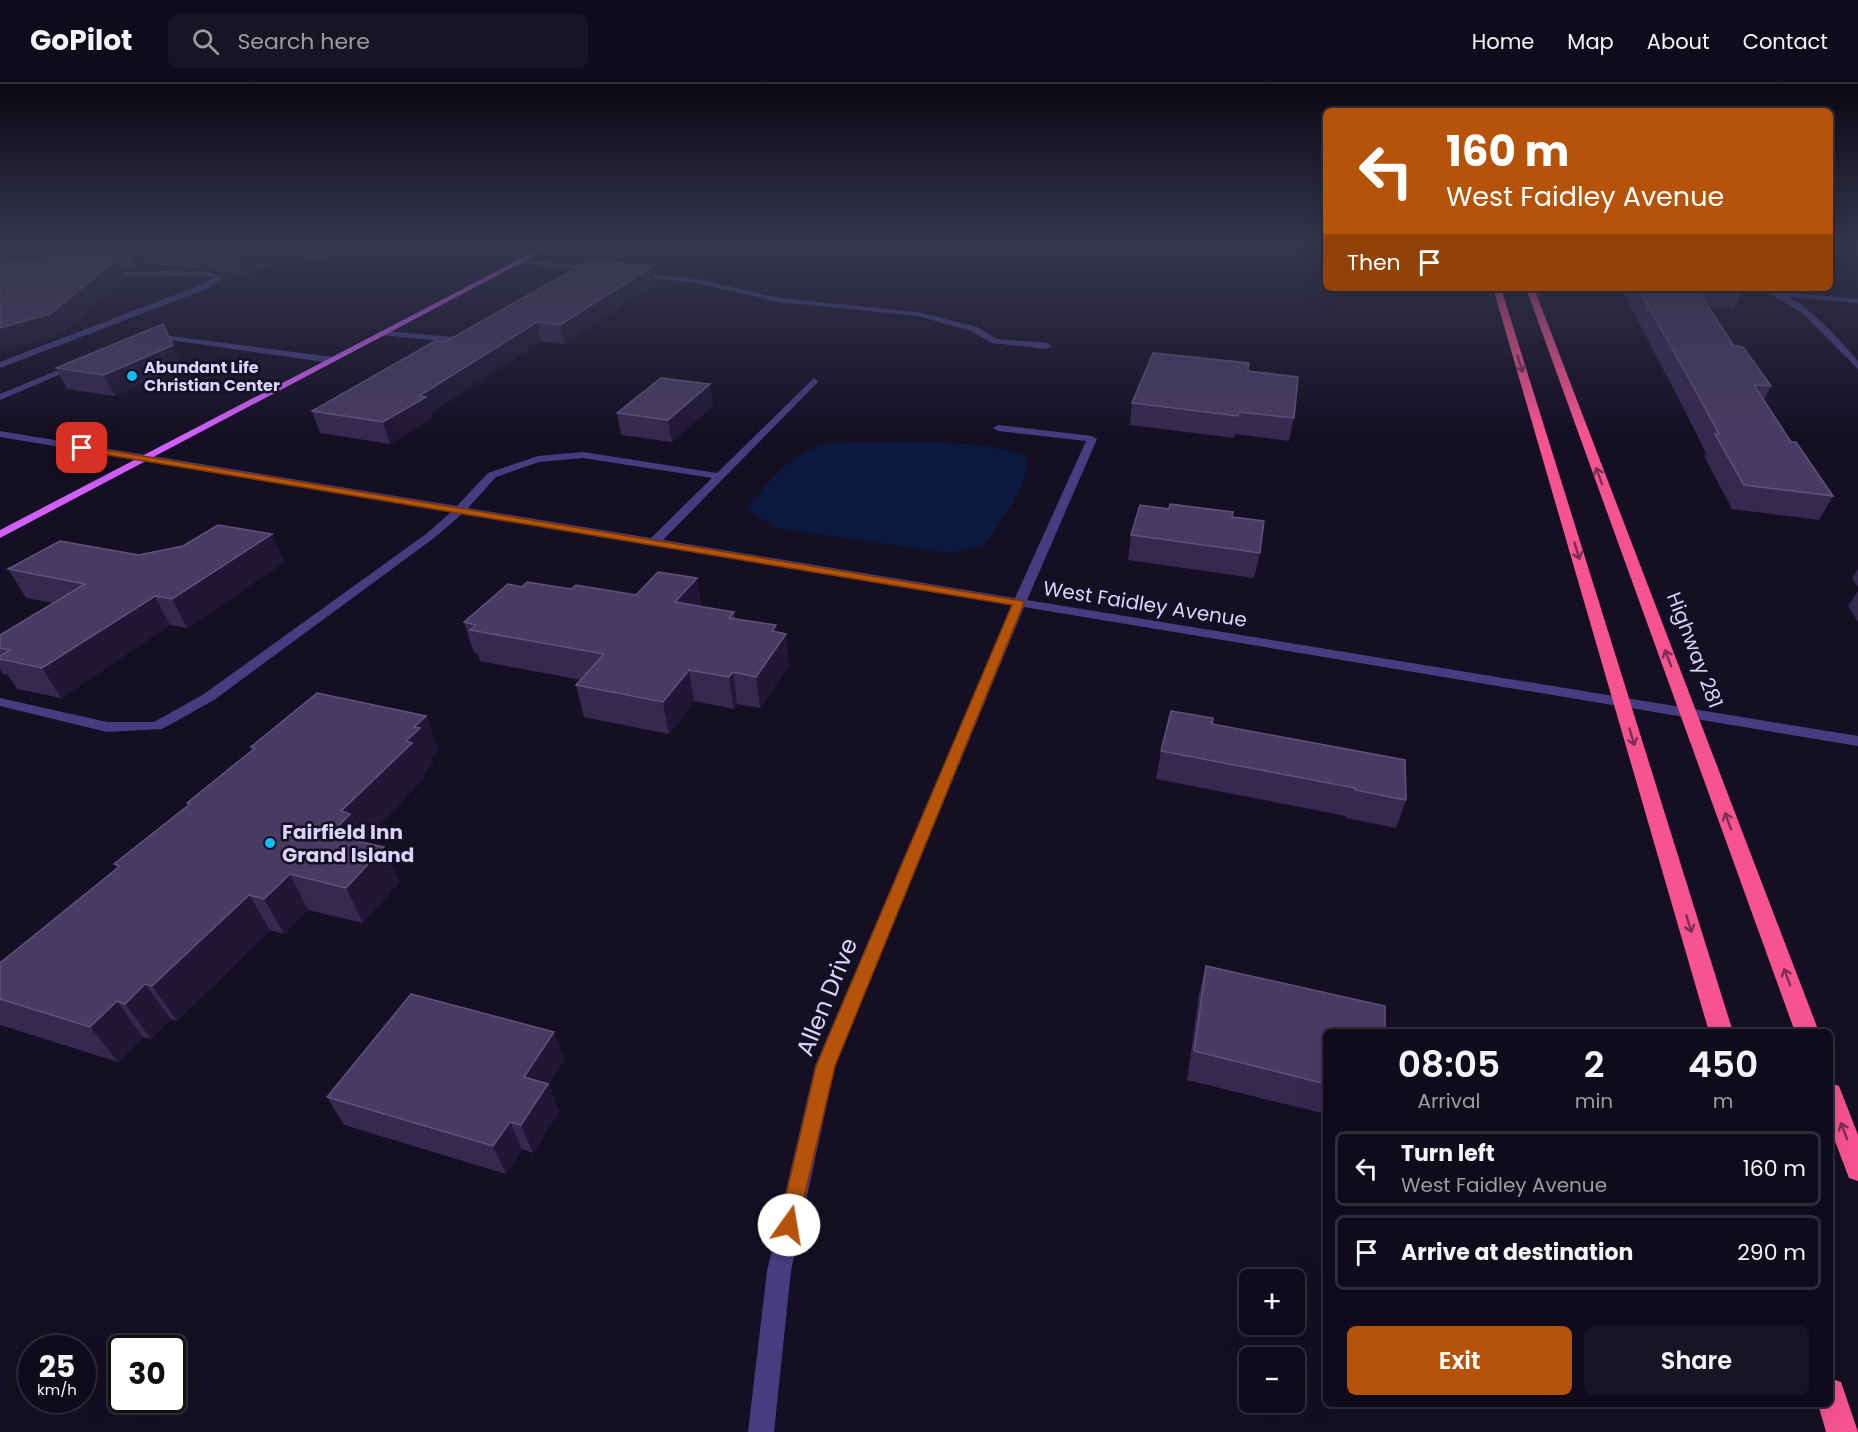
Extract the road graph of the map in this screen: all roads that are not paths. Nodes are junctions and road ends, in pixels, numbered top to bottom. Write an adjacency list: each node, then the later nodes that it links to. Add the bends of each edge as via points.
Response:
1 (146, 309): 13 (street)
2 (429, 309): 8 (main road)
3 (867, 309): 10 (street, via 918,314 974,329 995,340)
4 (1503, 309): 26 (highway, one-way to 26)
5 (1538, 309): 27 (highway, Highway 281, one-way to 5)
6 (1805, 309): 14 (street)
7 (473, 329): 8 (street, via 454,340)
8 (383, 333): 12 (main road)
9 (144, 341): 12 (street, via 163,337)
10 (1047, 346)
11 (90, 360): 16 (street)
12 (332, 360): 19 (main road)
13 (0, 365)
14 (1858, 366)
15 (814, 381): 20 (street)
16 (0, 397)
17 (998, 428): 24 (street, Allen Drive, via 1092,439)
18 (0, 434): 19 (street, West Faidley Avenue)
19 (143, 459): 21 (street, West Faidley Avenue); 22 (main road)
20 (719, 476): 21 (street, via 583,455 538,459 492,475); 23 (street)
21 (459, 511): 23 (street, West Faidley Avenue); 25 (street, via 209,697 157,726 107,727)
22 (0, 535)
23 (653, 543): 24 (street, West Faidley Avenue)
24 (1018, 603): 26 (street, West Faidley Avenue); 34 (street, Allen Drive, via 825,1066 778,1271)
25 (0, 702)
26 (1622, 703): 27 (street, West Faidley Avenue); 29 (highway, one-way to 29)
27 (1688, 713): 28 (street, West Faidley Avenue); 30 (highway, Highway 281, one-way to 27)
28 (1858, 741)
29 (1720, 1029)
30 (1806, 1029)
31 (1833, 1102): 32 (highway, one-way to 31)
32 (1858, 1169)
33 (1833, 1403): 35 (highway)
34 (762, 1432)
35 (1842, 1432)

